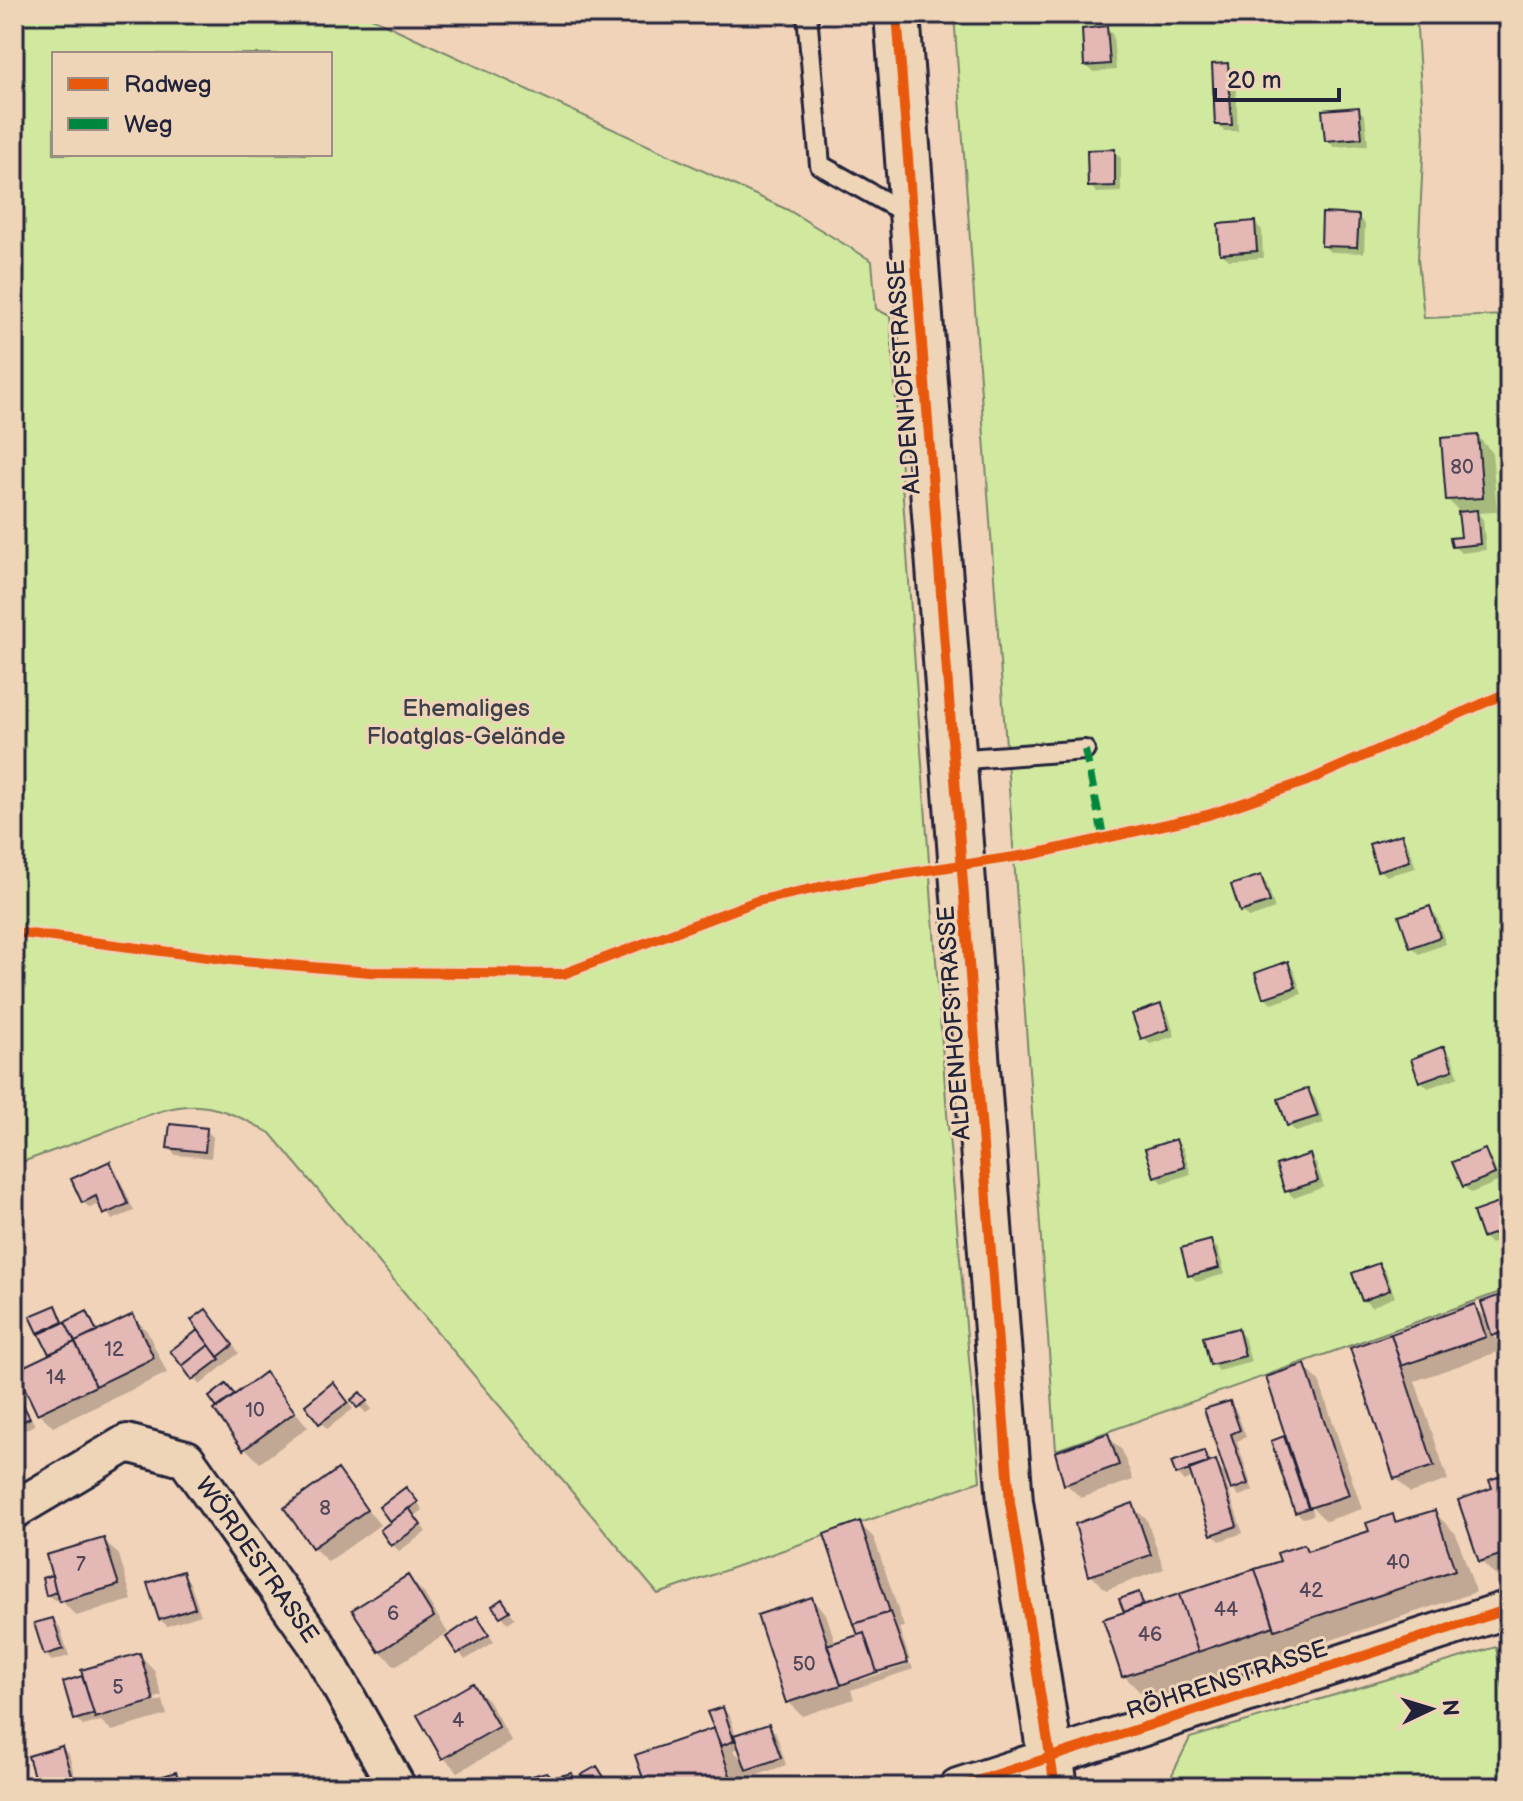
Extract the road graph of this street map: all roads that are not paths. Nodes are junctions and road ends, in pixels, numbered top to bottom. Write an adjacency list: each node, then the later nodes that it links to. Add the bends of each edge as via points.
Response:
1 (807, 14): 3 (lane, via 820,165)
2 (897, 14): 3 (street, ALDENHOFSTRASSE)
3 (912, 217): 5 (street, ALDENHOFSTRASSE)
4 (1085, 750): 5 (lane)
5 (954, 760): 8 (street, ALDENHOFSTRASSE, via 1010,1502)
6 (14, 1510): 9 (street, WÖRDESTRASSE, via 127,1443 186,1459 316,1643)
7 (1509, 1609): 8 (street, RÖHRENSTRASSE)
8 (1053, 1773): 10 (street, RÖHRENSTRASSE)
9 (397, 1787)
10 (958, 1787)

